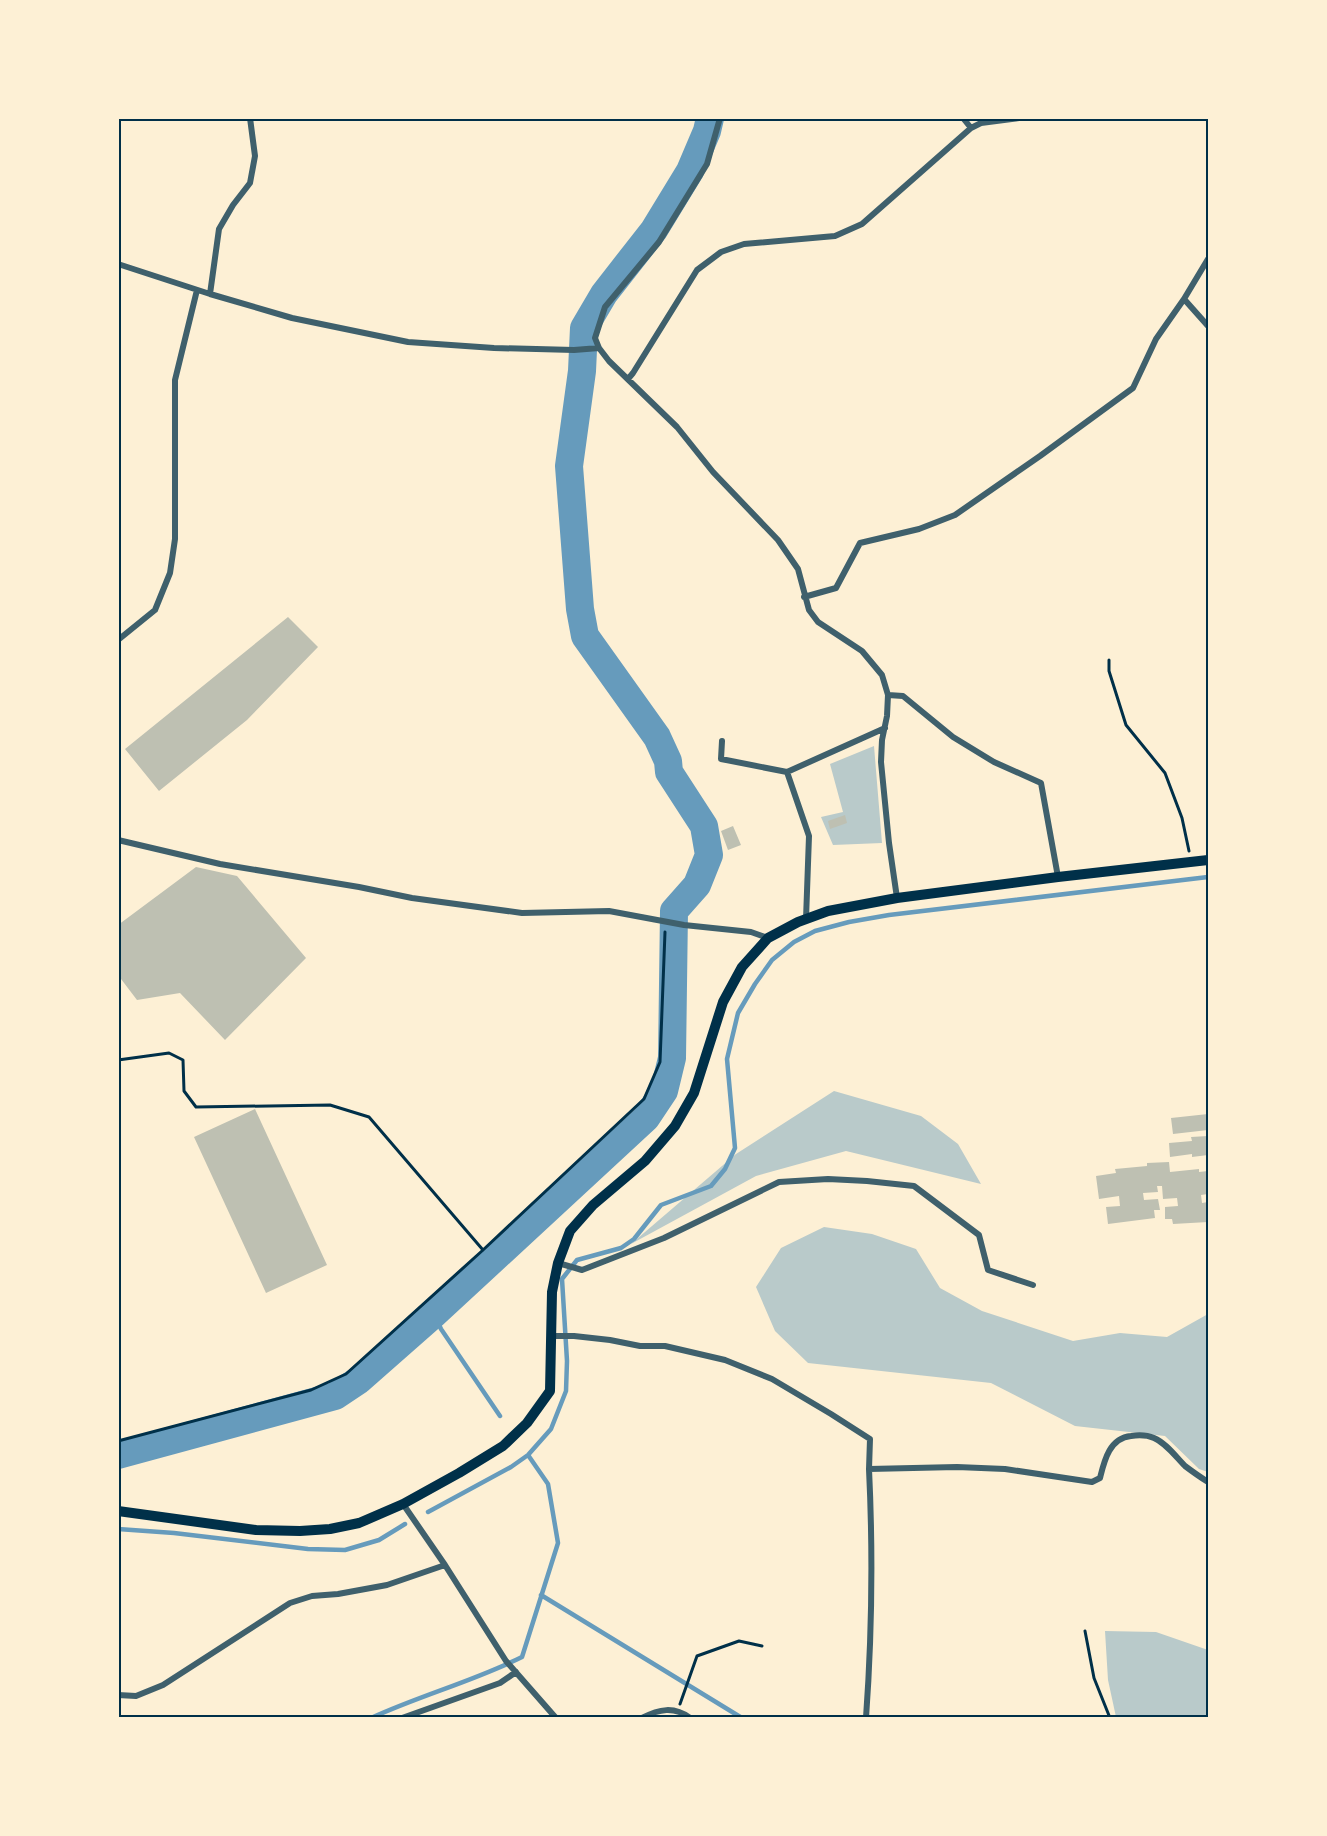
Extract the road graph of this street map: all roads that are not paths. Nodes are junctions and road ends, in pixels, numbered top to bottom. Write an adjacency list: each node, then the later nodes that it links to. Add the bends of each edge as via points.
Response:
1 (250, 118): 9 (street, via 255,156 250,183 219,230)
2 (720, 118): 12 (street, via 707,164 682,206 659,242 605,307 595,338)
3 (963, 118): 5 (street)
4 (1019, 118): 5 (street)
5 (971, 128): 13 (street, via 862,224 835,236 744,244 721,252 697,270)
6 (1209, 259): 10 (street)
7 (118, 264): 8 (street)
8 (197, 290): 9 (street); 15 (street, via 175,380 175,539 170,573 155,610)
9 (210, 294): 12 (street, via 292,318 408,342 574,351)
10 (1184, 299): 11 (street); 14 (street, via 1156,339 1133,388 955,515 919,530 860,543 836,588)
11 (1209, 326)
12 (599, 348): 13 (street)
13 (627, 379): 14 (street, via 677,427 713,472 778,540 798,569)
14 (804, 597): 16 (street, via 818,622 862,651 882,675)
15 (118, 640)
16 (888, 695): 17 (street); 22 (street, via 903,696 952,737 1041,783)
17 (885, 728): 19 (street); 23 (street, via 881,762)
18 (722, 741): 19 (street, via 721,759)
19 (787, 772): 24 (street, via 809,836)
20 (118, 840): 25 (street, via 220,864 412,898 522,914 609,911 751,932)
21 (1209, 860): 22 (main road)
22 (1058, 877): 23 (main road)
23 (897, 898): 24 (main road)
24 (806, 919): 25 (main road)
25 (768, 938): 26 (main road, via 742,967 723,1002 694,1093 675,1126 645,1161 593,1205 570,1231)
26 (558, 1263): 27 (street, via 582,1270 664,1238 779,1182 838,1179 914,1186 979,1235 988,1270); 28 (main road, via 552,1292)
27 (1033, 1285)
28 (557, 1336): 29 (street, via 665,1346 725,1360 772,1379 870,1439); 31 (main road, via 550,1391 527,1423 502,1446)
29 (869, 1470): 30 (street, via 1005,1469 1092,1482 1100,1478 1112,1446 1125,1436 1139,1435 1155,1438); 40 (street, via 871,1640)
30 (1209, 1482)
31 (403, 1504): 32 (main road, via 359,1523 300,1531 256,1530); 33 (street)
32 (118, 1512)
33 (445, 1565): 34 (street); 35 (street, via 387,1585 290,1603 163,1685 136,1696)
34 (515, 1671): 36 (street, via 500,1683); 37 (street)
35 (118, 1695)
36 (402, 1718)
37 (556, 1718)
38 (642, 1718): 39 (street, via 656,1710 681,1711)
39 (690, 1718)
40 (866, 1718)

